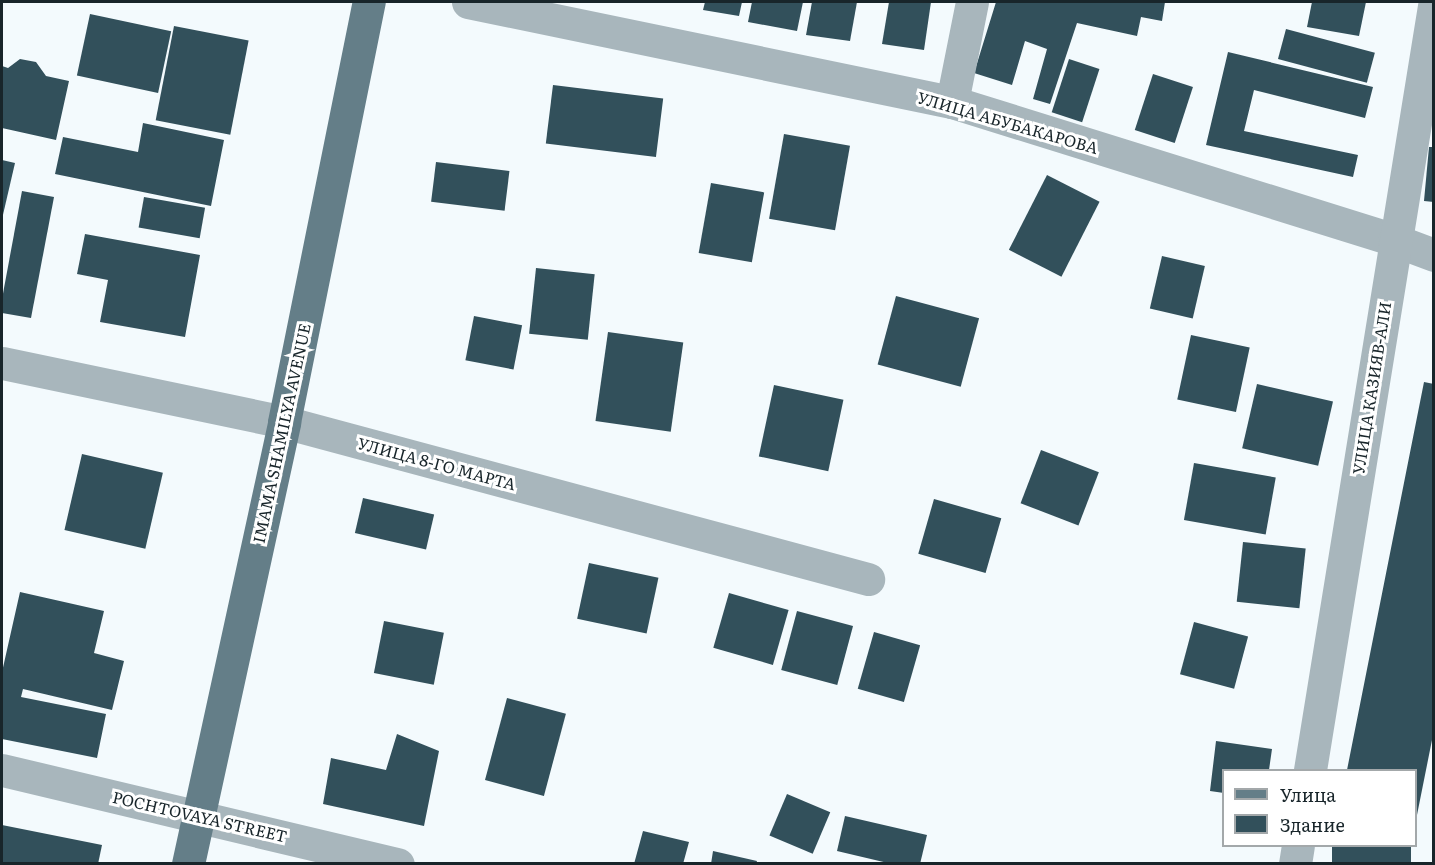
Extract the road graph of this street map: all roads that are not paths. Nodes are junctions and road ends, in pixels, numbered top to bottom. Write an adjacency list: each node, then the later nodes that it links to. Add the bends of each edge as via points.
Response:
1 (369, 2): 9 (main road, IMAMA SHAMILYA AVENUE)
2 (468, 2): 5 (street, УЛИЦА АБУБАКАРОВА)
3 (972, 2): 5 (street)
4 (1434, 6): 6 (street, УЛИЦА КАЗИЯВ-АЛИ)
5 (952, 102): 6 (street, УЛИЦА АБУБАКАРОВА)
6 (1394, 240): 7 (street, УЛИЦА АБУБАКАРОВА); 11 (street, УЛИЦА КАЗИЯВ-АЛИ)
7 (1434, 255)
8 (2, 363): 9 (street, УЛИЦА 8-ГО МАРТА)
9 (284, 422): 10 (street, УЛИЦА 8-ГО МАРТА); 13 (main road, IMAMA SHAMILYA AVENUE)
10 (868, 579)
11 (1310, 769)
12 (2, 770): 13 (street, POCHTOVAYA STREET)
13 (198, 815): 15 (main road, IMAMA SHAMILYA AVENUE); 16 (street, POCHTOVAYA STREET)
14 (1298, 847): 17 (street)
15 (188, 864)
16 (398, 864)
17 (1295, 864)

